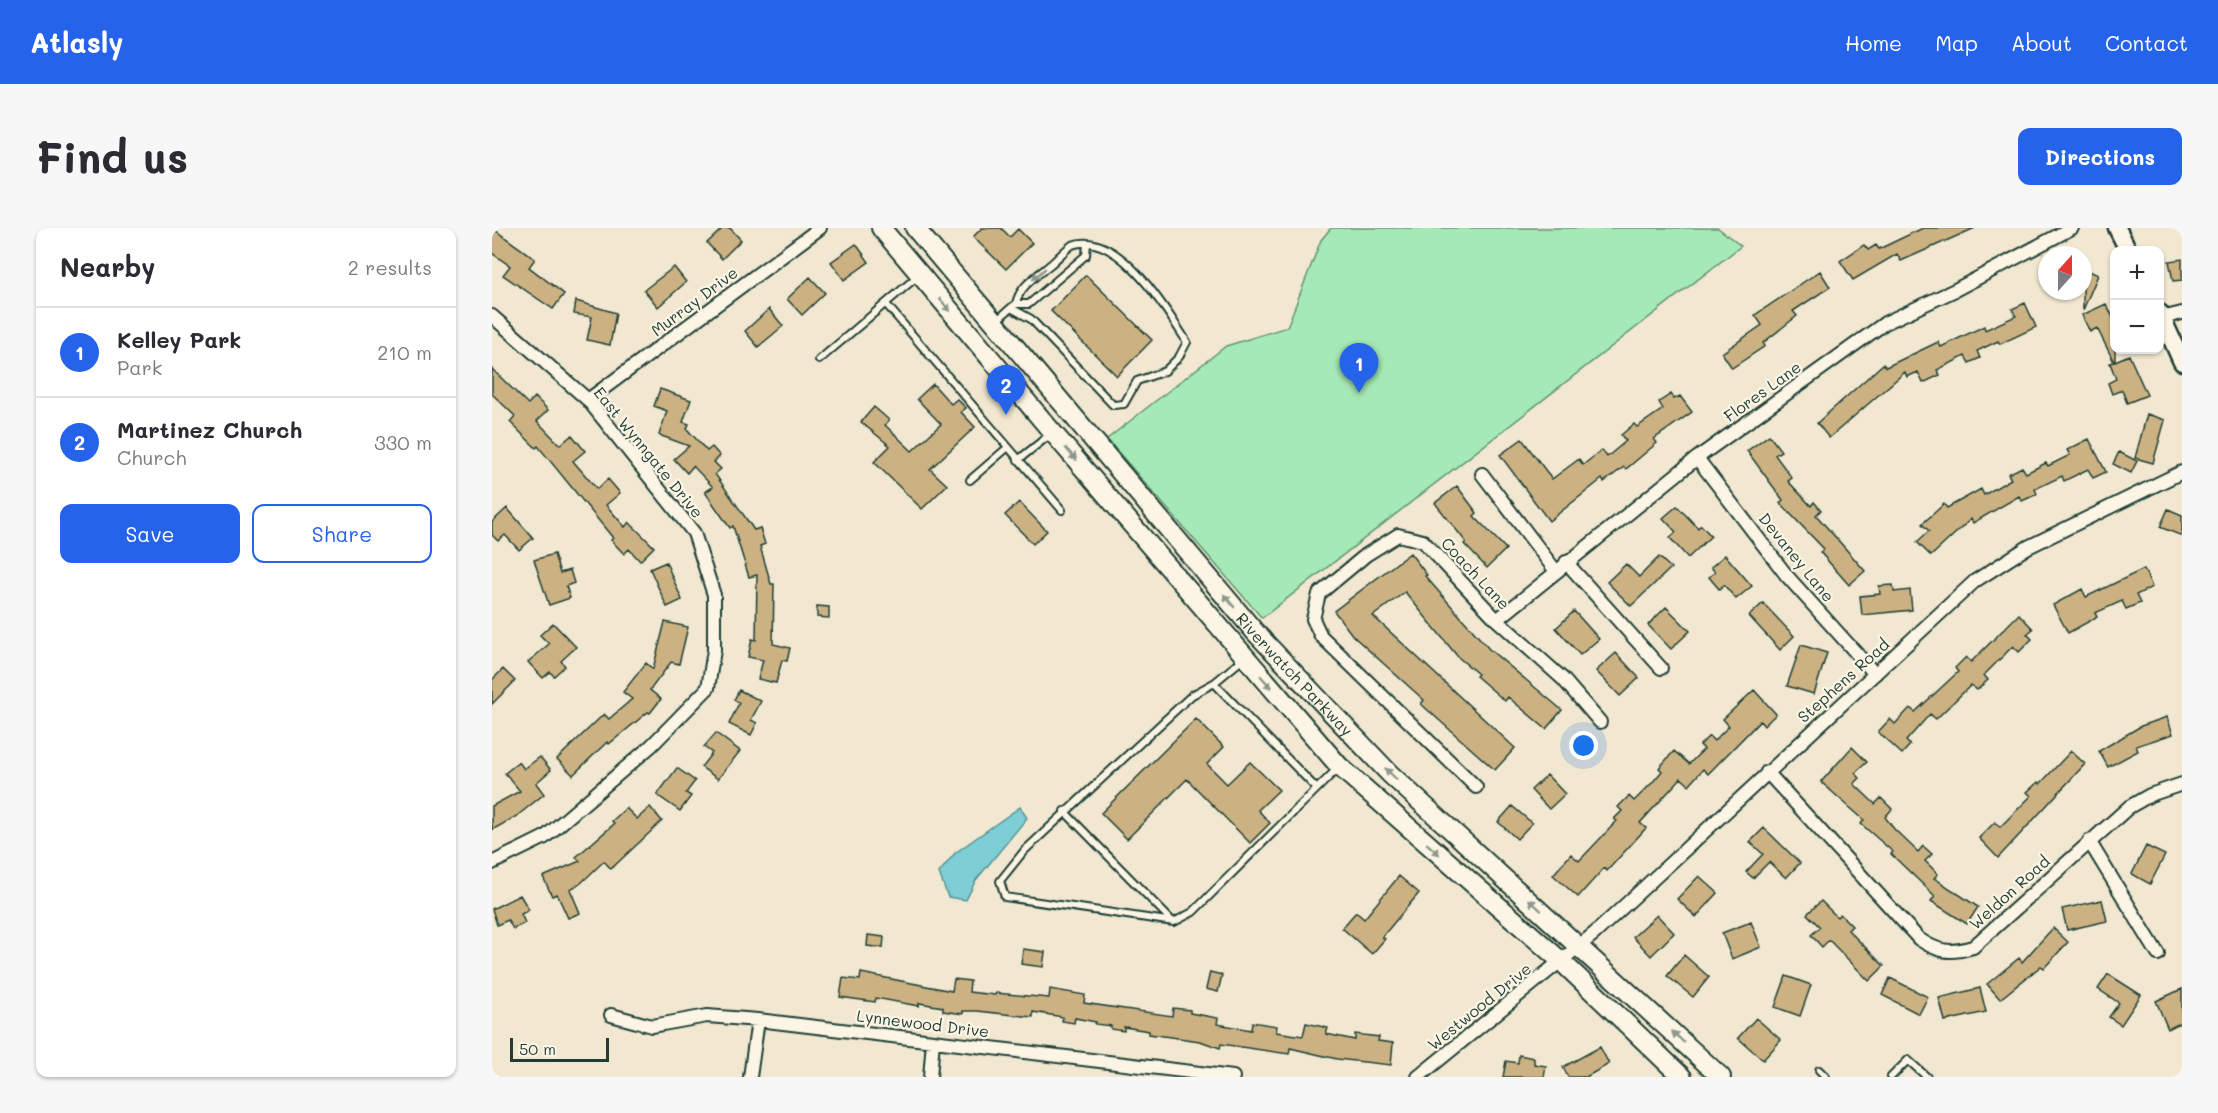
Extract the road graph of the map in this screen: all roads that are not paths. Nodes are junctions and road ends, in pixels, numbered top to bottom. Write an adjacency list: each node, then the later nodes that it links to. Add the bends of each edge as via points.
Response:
1 (820, 228): 18 (street, Murray Drive)
2 (881, 228): 8 (main road, Riverwatch Parkway)
3 (915, 228): 14 (main road, Riverwatch Parkway)
4 (2072, 228): 21 (street, Flores Lane, via 1885,323)
5 (2117, 228): 7 (street)
6 (1087, 243): 10 (lane, one-way to 10, via 1073,245 1034,278 1018,292); 10 (lane, via 1086,255 1038,297 1029,304); 10 (lane, via 1100,242 1128,261 1148,282 1187,342 1165,371 1137,381 1124,404 1113,405 1031,319)
7 (2126, 246)
8 (920, 274): 9 (lane); 19 (main road, Riverwatch Parkway, one-way to 19)
9 (886, 304): 16 (lane); 20 (lane)
10 (1013, 306): 14 (lane)
11 (2182, 313): 13 (street)
12 (492, 316): 18 (street, East Wynngate Drive)
13 (2164, 316)
14 (995, 322): 44 (main road, Riverwatch Parkway, one-way to 14, via 1390,774 1255,632)
15 (2164, 323): 17 (street)
16 (819, 360)
17 (2182, 362)
18 (588, 400): 42 (street, East Wynngate Drive, via 694,533 714,595 714,650 708,688 651,746 545,837)
19 (1052, 433): 22 (lane); 30 (main road, Riverwatch Parkway, one-way to 30)
20 (1007, 448): 22 (lane); 25 (lane)
21 (1697, 458): 27 (street, Flores Lane); 32 (street, Devaney Lane, via 1787,576)
22 (1018, 460): 26 (lane)
23 (2182, 472): 32 (street, Stephens Road, via 2001,563 1975,581)
24 (1482, 474): 28 (street)
25 (970, 480)
26 (1062, 510)
27 (1566, 562): 28 (street, Flores Lane); 31 (street)
28 (1555, 570): 29 (street, Flores Lane)
29 (1497, 620): 34 (street, Coach Lane, via 1563,679); 38 (street, Coach Lane, via 1423,541 1398,535 1366,555 1319,594 1313,619 1321,636)
30 (1244, 657): 33 (lane); 35 (main road, Riverwatch Parkway, one-way to 35)
31 (1661, 668)
32 (1875, 674): 36 (street, Stephens Road)
33 (1214, 683): 39 (lane); 40 (lane, via 1192,695)
34 (1600, 722)
35 (1339, 766): 39 (lane); 46 (main road, Riverwatch Parkway, one-way to 46)
36 (1767, 771): 41 (street, Weldon Road, via 1919,939 1936,950 1955,953 1973,947); 44 (street, Stephens Road)
37 (2182, 784): 41 (street, Weldon Road, via 2129,807)
38 (1476, 787)
39 (1316, 788): 43 (lane, via 1193,912)
40 (1064, 811): 43 (lane); 43 (lane, via 1000,881 1005,897)
41 (2089, 841): 45 (street)
42 (492, 863)
43 (1173, 922)
44 (1580, 946): 46 (street, Stephens Road); 56 (main road, Riverwatch Parkway, one-way to 44)
45 (2158, 954)
46 (1562, 962): 51 (main road, Riverwatch Parkway); 55 (street, Westwood Drive)
47 (611, 1015): 48 (street, Lynnewood Drive, via 651,1026 707,1016)
48 (758, 1020): 49 (street, Lynnewood Drive); 52 (street)
49 (933, 1041): 53 (street); 54 (street, Lynnewood Drive)
50 (1819, 1071): 57 (lane)
51 (1673, 1074)
52 (750, 1077)
53 (930, 1077)
54 (1233, 1077)
55 (1418, 1077)
56 (1721, 1077)
57 (1826, 1077)
58 (1891, 1077): 59 (lane, via 1908,1060)
59 (1927, 1077)

